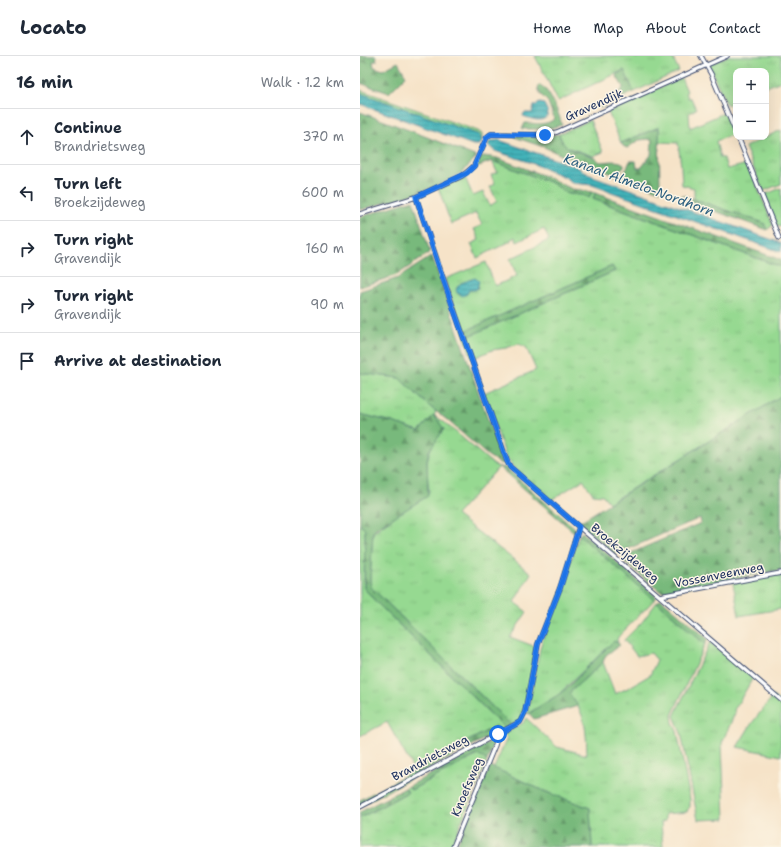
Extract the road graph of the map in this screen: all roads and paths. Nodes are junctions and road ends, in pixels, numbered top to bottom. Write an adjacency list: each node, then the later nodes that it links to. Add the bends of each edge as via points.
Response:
1 (702, 56): 3 (street)
2 (727, 56): 3 (street, Gravendijk)
3 (706, 65): 4 (street); 6 (street, Gravendijk, via 552,134 491,134 487,137 474,166 467,173)
4 (733, 126)
5 (739, 140): 8 (street)
6 (416, 197): 7 (street); 9 (street, Broekzijdeweg, via 507,461 510,467)
7 (360, 214)
8 (779, 238)
9 (579, 527): 11 (street, Broekzijdeweg); 13 (street, Brandrietsweg, via 560,588 538,644 525,712 520,722)
10 (781, 573): 11 (street, Vossenveenweg)
11 (660, 596): 12 (street, Broekzijdeweg)
12 (781, 700)
13 (498, 734): 14 (street, Brandrietsweg); 15 (street, Knoefsweg)
14 (360, 807)
15 (453, 847)

